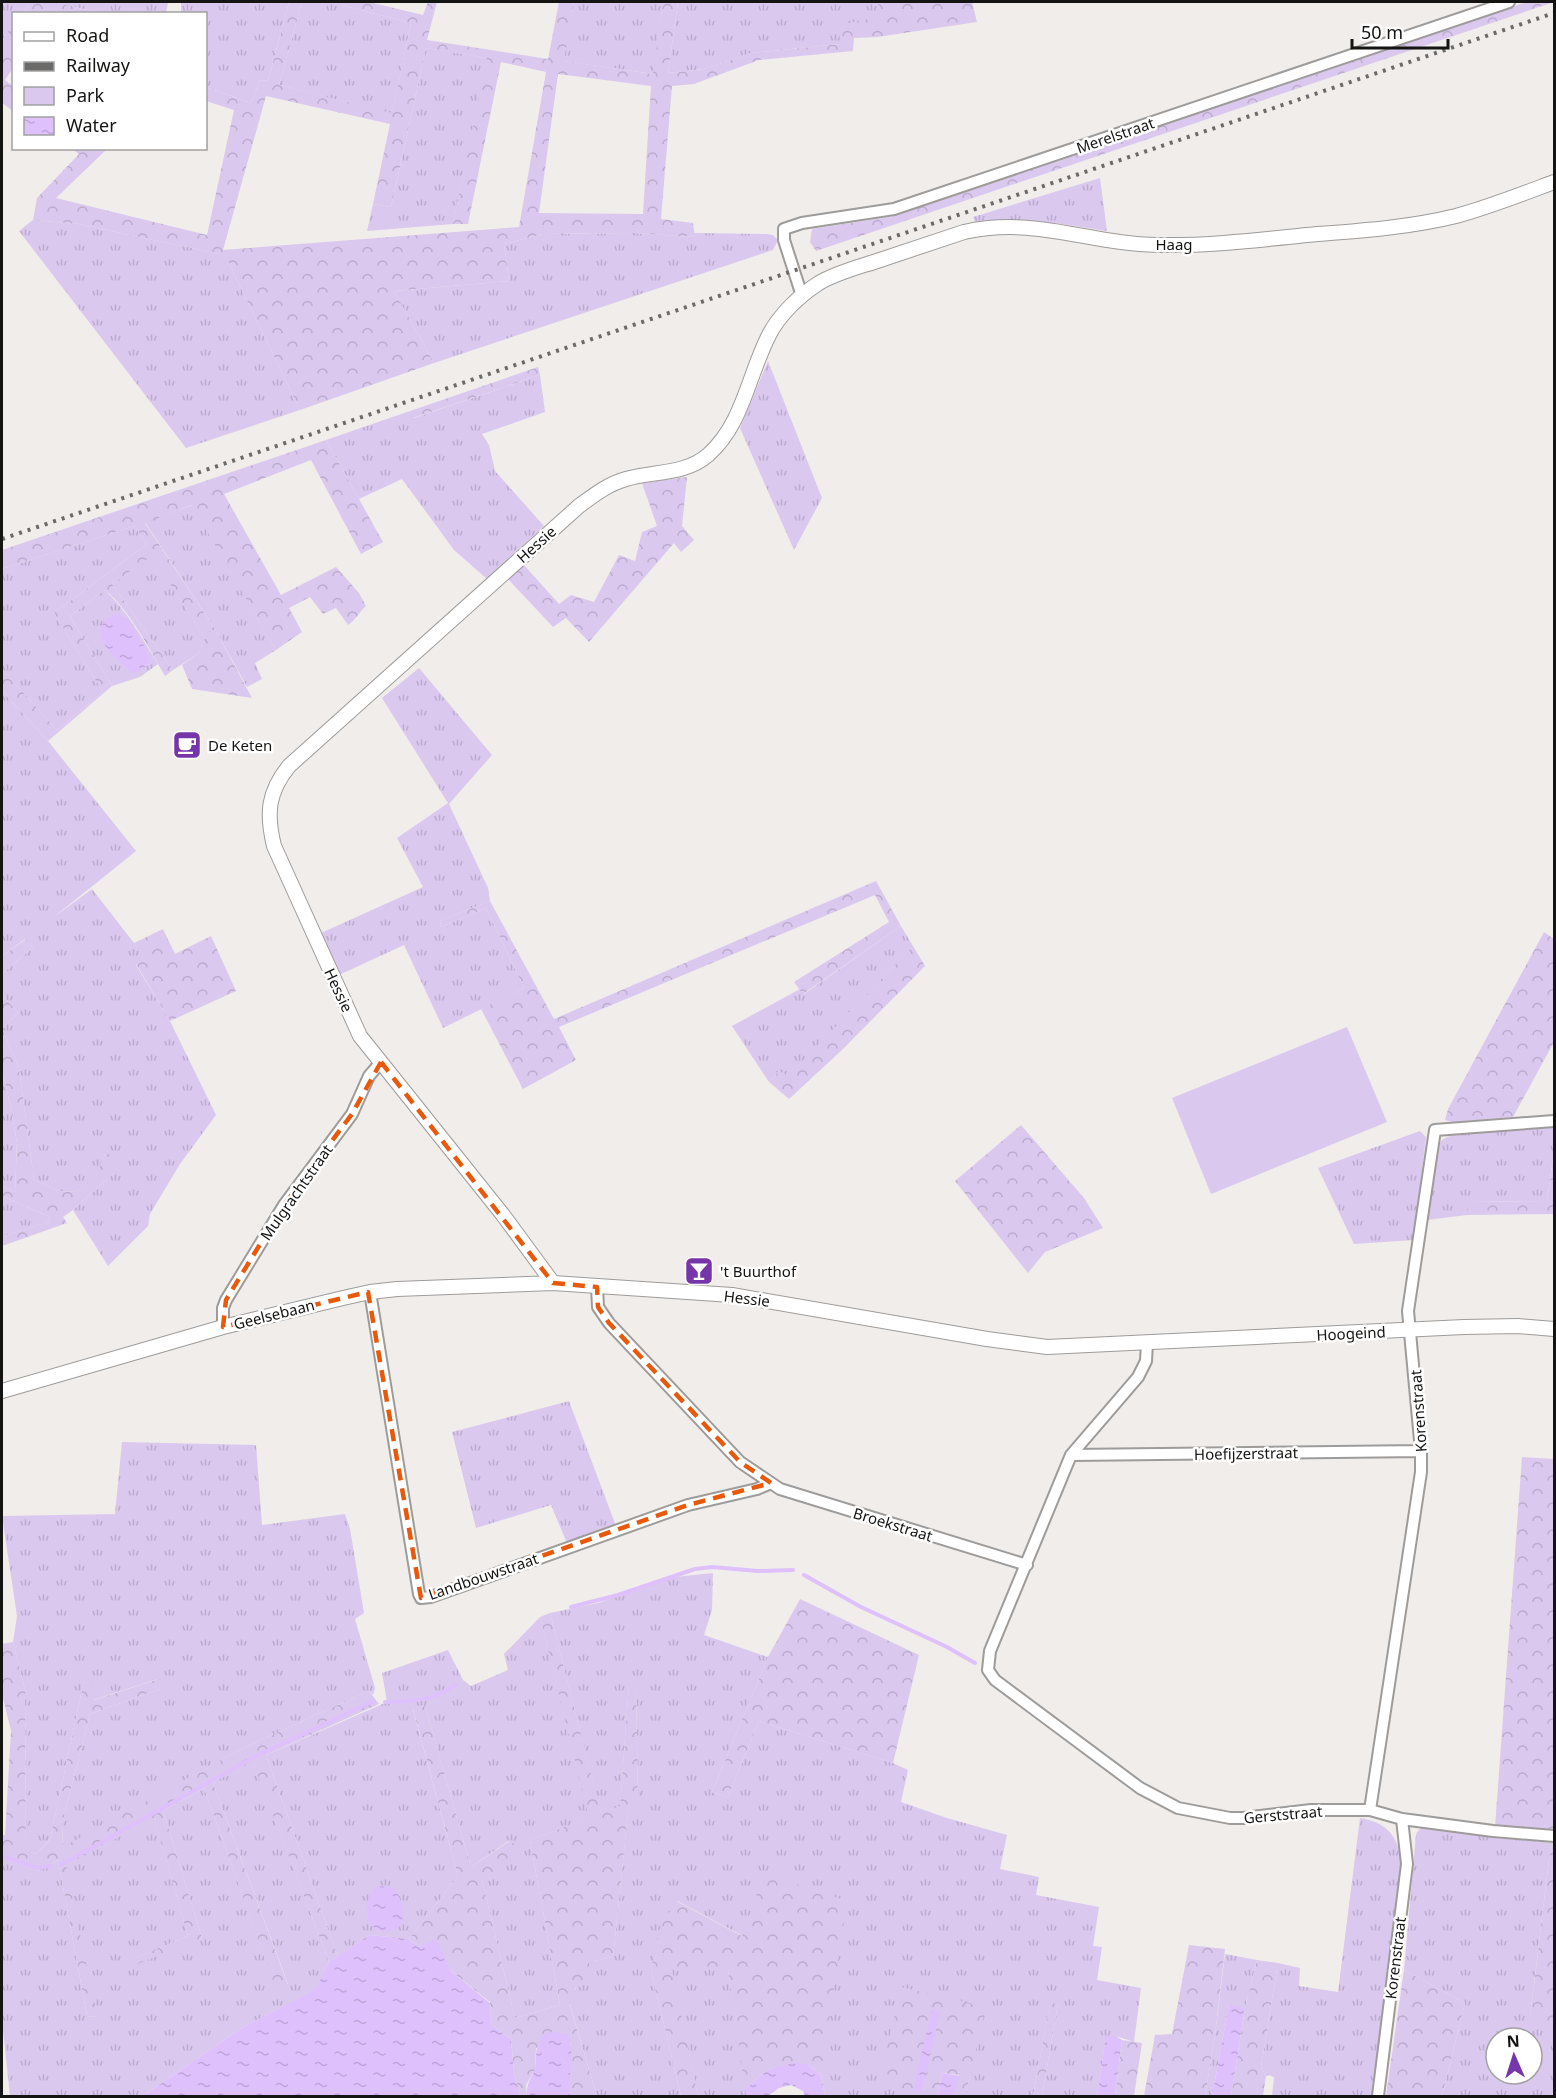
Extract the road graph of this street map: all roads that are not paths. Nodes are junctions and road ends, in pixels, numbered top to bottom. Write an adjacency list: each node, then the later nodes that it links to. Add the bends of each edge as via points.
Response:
1 (1509, 2): 3 (street, Merelstraat, via 894,209 784,229 783,240)
2 (1554, 182): 3 (street, Haag, via 1415,225 1239,242 1156,245 1032,227 983,228 840,273)
3 (802, 296): 4 (street, Hessie, via 769,334 737,417 706,456 676,471 642,475 596,493 289,766 278,780 269,806 274,846 360,1036)
4 (381, 1062): 6 (street, Hessie); 9 (street, Mulgrachtstraat, via 369,1076 352,1114 284,1204 226,1300)
5 (1554, 1120): 11 (street, Korenstraat, via 1435,1130 1408,1311)
6 (553, 1283): 7 (street, Hessie); 8 (street, Geelsebaan)
7 (597, 1287): 12 (street, Hessie, via 742,1296 1024,1345); 16 (street, Broekstraat, via 598,1307 609,1323 740,1461)
8 (370, 1292): 9 (street, Geelsebaan); 16 (street, Landbouwstraat, via 421,1598 688,1504)
9 (223, 1327): 13 (street, Geelsebaan)
10 (1554, 1329): 11 (street, Hoogeind, via 1518,1326)
11 (1411, 1330): 12 (street, Hoogeind); 14 (street, Korenstraat)
12 (1147, 1343): 15 (street, via 1146,1360 1138,1377)
13 (2, 1390)
14 (1421, 1451): 15 (street, Hoefijzerstraat); 18 (street, Korenstraat, via 1419,1496)
15 (1071, 1455): 17 (street)
16 (771, 1483): 17 (street, Broekstraat)
17 (1027, 1565): 18 (street, Gerststraat, via 990,1652 988,1670 995,1680 1140,1788 1178,1808 1230,1818 1311,1810)
18 (1370, 1810): 19 (street, Gerststraat)
19 (1402, 1819): 20 (street, Gerststraat); 21 (street, Korenstraat, via 1407,1864)
20 (1554, 1836)
21 (1378, 2097)

